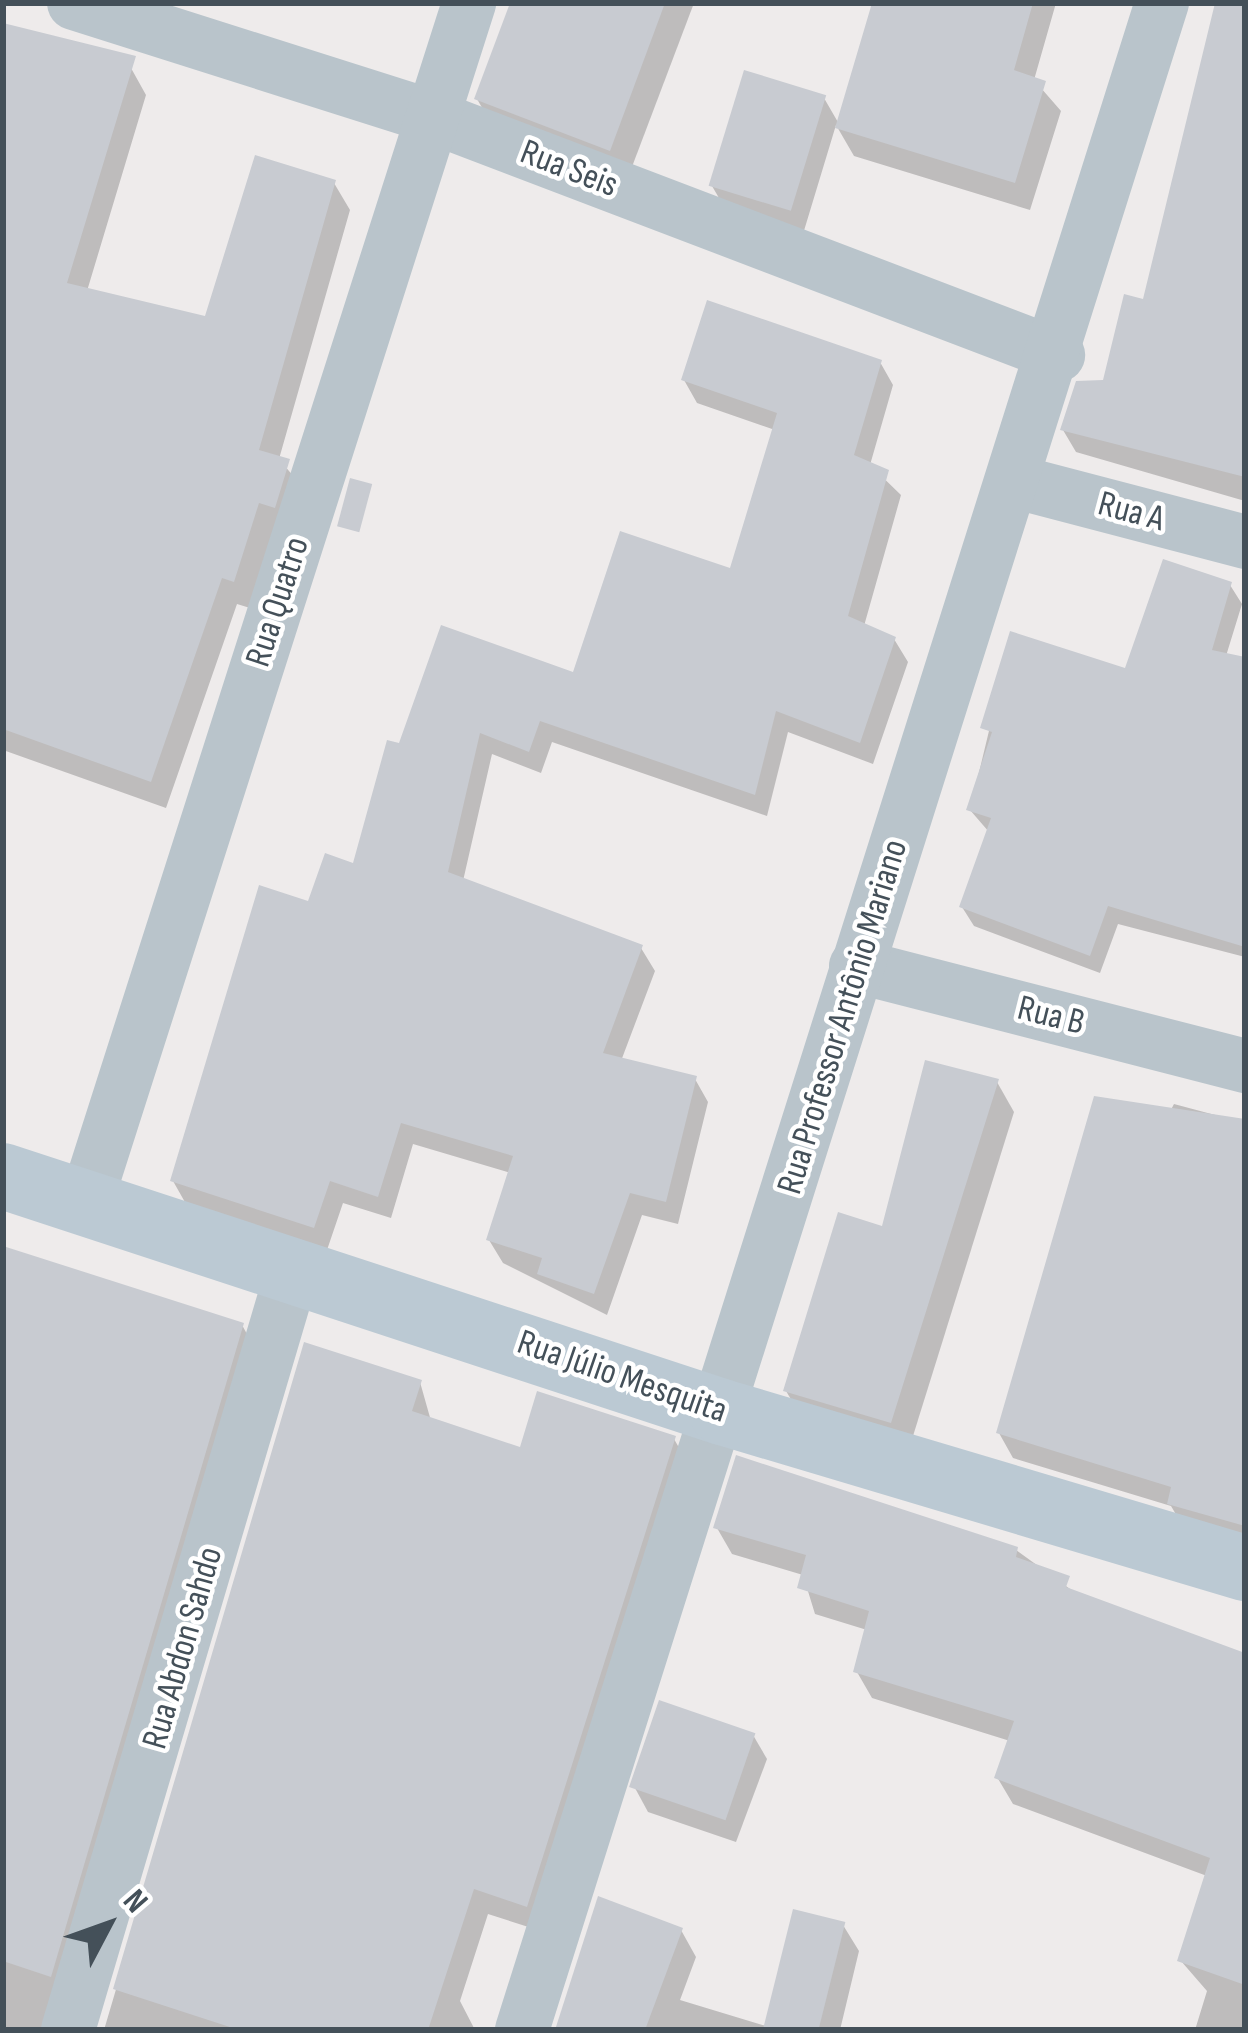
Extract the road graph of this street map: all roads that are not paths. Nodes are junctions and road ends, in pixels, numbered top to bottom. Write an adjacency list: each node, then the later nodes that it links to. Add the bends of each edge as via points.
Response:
1 (74, 3): 4 (street, Rua Seis)
2 (469, 3): 4 (street, Rua Quatro)
3 (1162, 3): 5 (street, Rua Professor Antônio Mariano)
4 (433, 118): 5 (street, Rua Seis); 11 (street, Rua Quatro)
5 (1058, 355): 6 (street, Rua Professor Antônio Mariano)
6 (1017, 482): 7 (street, Rua A); 8 (street, Rua Professor Antônio Mariano)
7 (1245, 542)
8 (856, 966): 9 (street, Rua B); 13 (street, Rua Professor Antônio Mariano)
9 (1245, 1066)
10 (3, 1176): 11 (street, Rua Júlio Mesquita)
11 (86, 1202): 12 (street, Rua Júlio Mesquita)
12 (294, 1265): 13 (street, Rua Júlio Mesquita); 15 (street, Rua Abdon Sahdo)
13 (722, 1412): 14 (street, Rua Júlio Mesquita); 16 (street, Rua Professor Antônio Mariano)
14 (1245, 1568)
15 (68, 2030)
16 (522, 2030)

